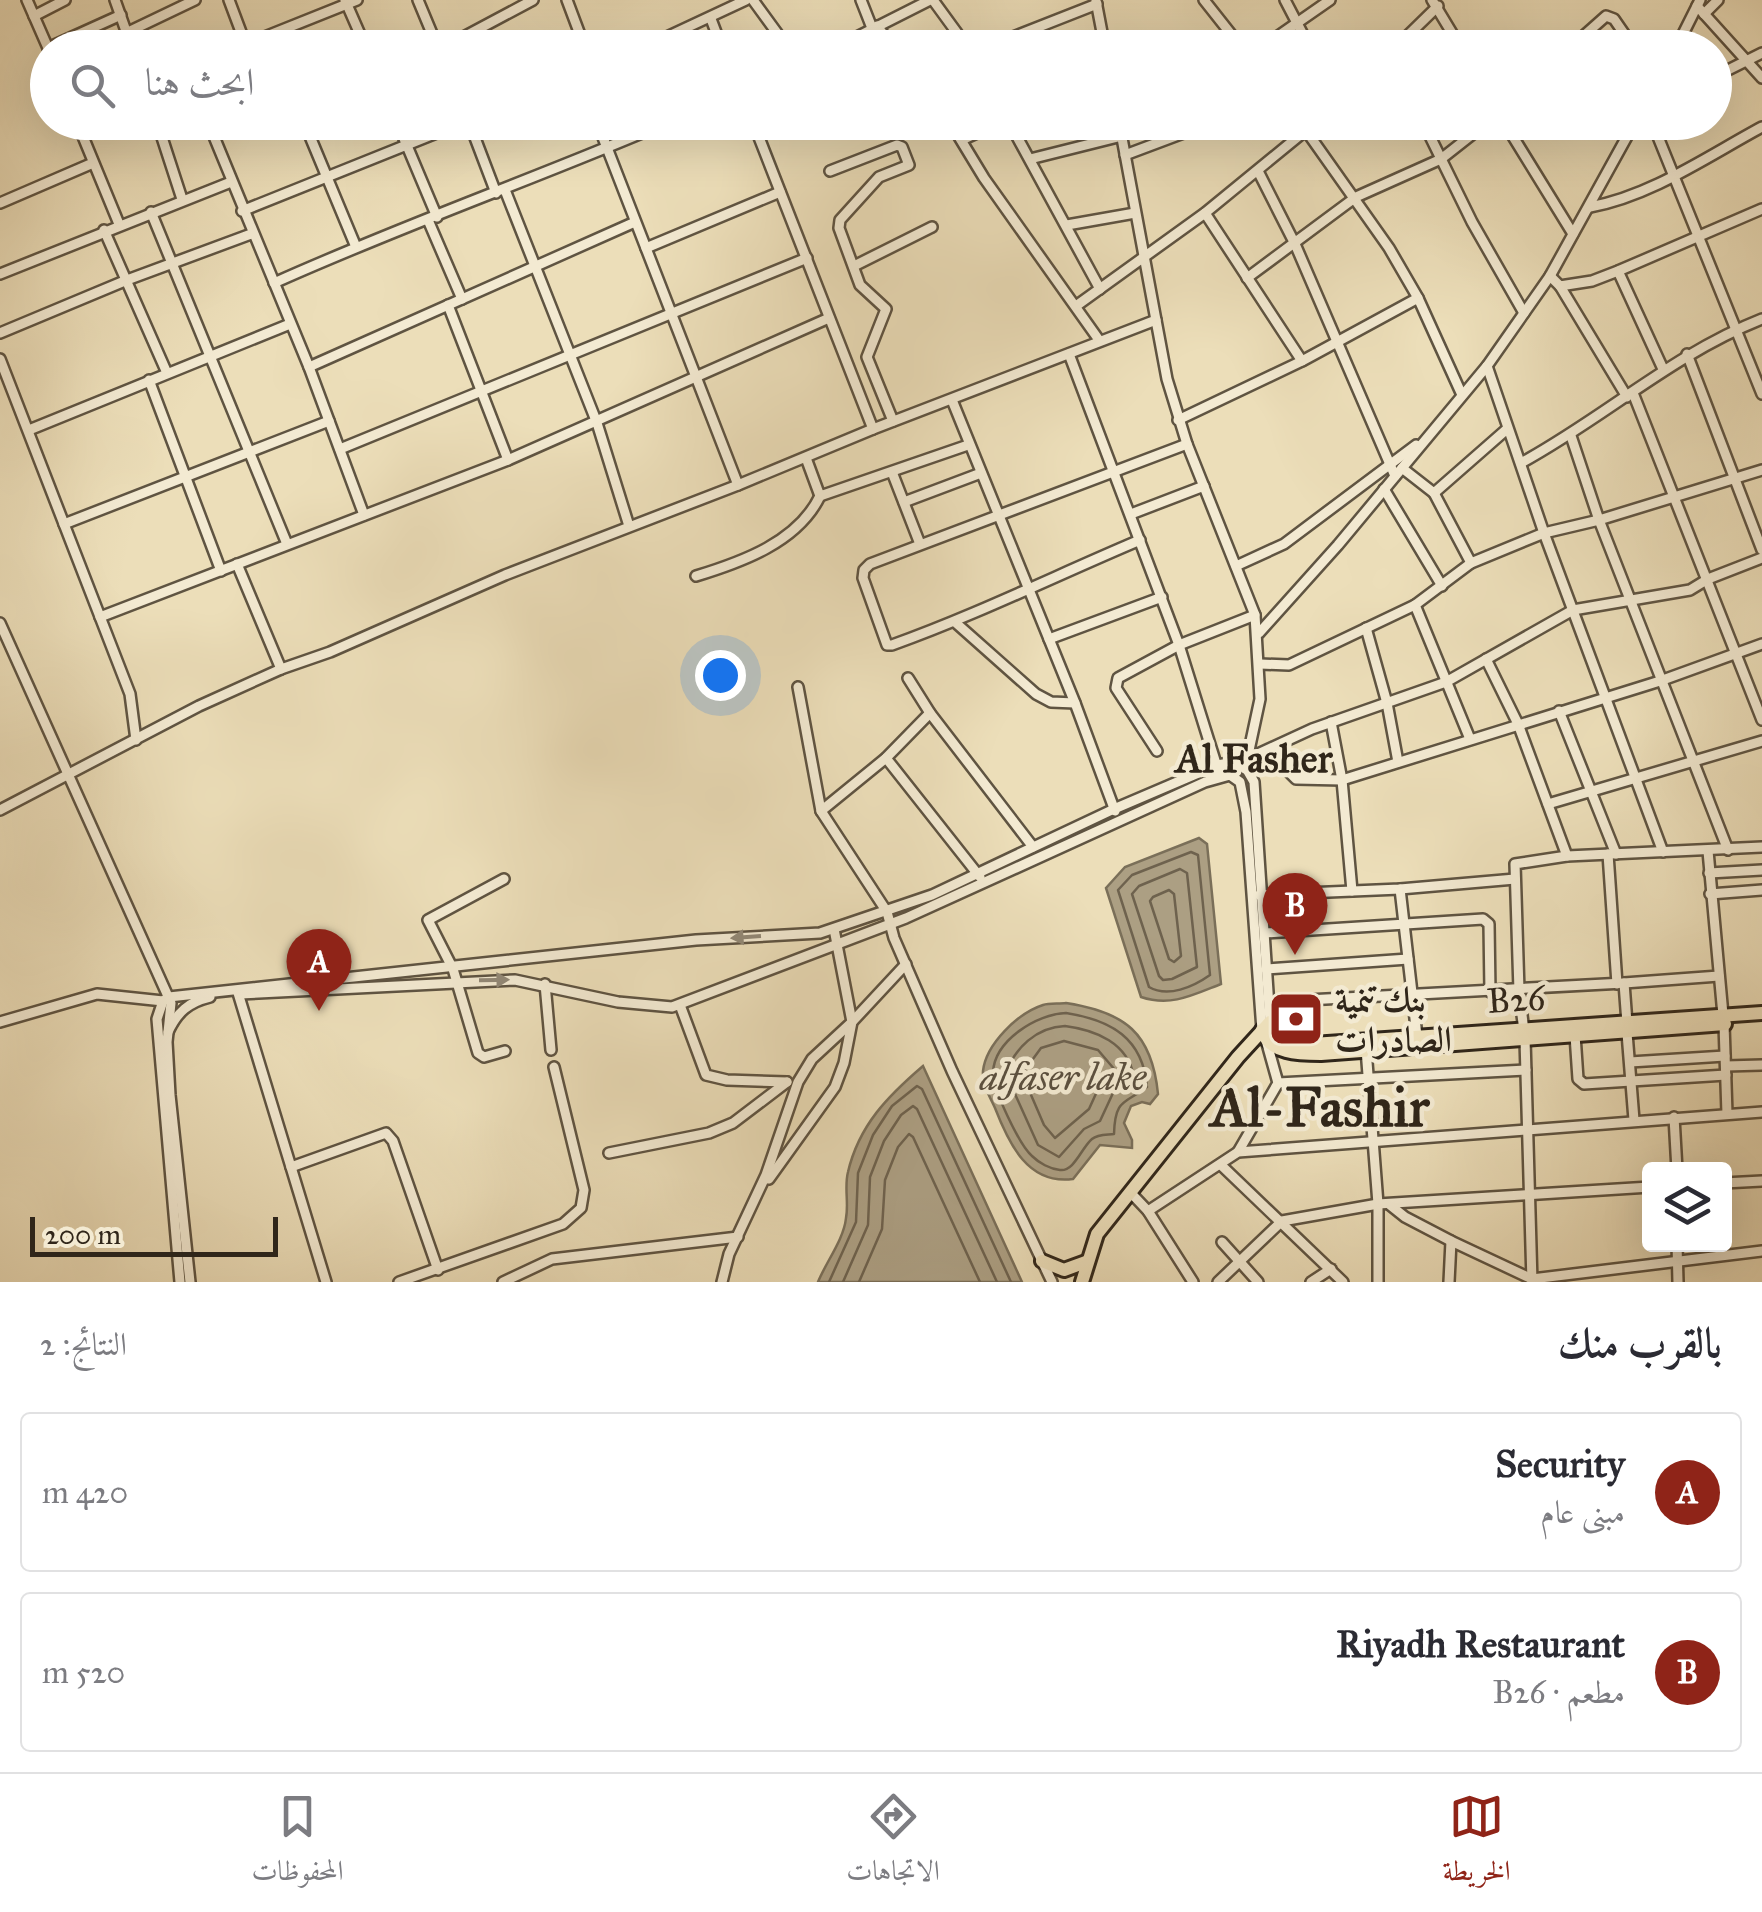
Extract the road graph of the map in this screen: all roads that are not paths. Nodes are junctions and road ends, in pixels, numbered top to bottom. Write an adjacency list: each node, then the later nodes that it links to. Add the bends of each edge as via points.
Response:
1 (27, 0): 22 (street)
2 (66, 0): 22 (street)
3 (116, 0): 21 (street)
4 (195, 0): 29 (street)
5 (228, 0): 30 (street)
6 (357, 0): 17 (street)
7 (418, 0): 33 (street)
8 (533, 0): 34 (street)
9 (750, 0): 23 (street); 38 (street)
10 (861, 0): 25 (street)
11 (932, 0): 25 (street); 41 (street)
12 (1204, 0): 44 (street)
13 (1285, 0): 24 (street)
14 (1330, 0): 24 (street)
15 (1718, 0): 20 (street)
16 (570, 1): 35 (street)
17 (346, 2): 31 (street); 32 (street)
18 (1096, 2): 42 (street); 43 (street)
19 (1435, 3): 47 (street); 48 (street)
20 (1700, 7): 51 (street); 52 (street)
21 (121, 15): 27 (street); 28 (street)
22 (34, 16): 26 (street)
23 (711, 19): 36 (street); 37 (street)
24 (1297, 23): 45 (street); 46 (street)
25 (875, 27): 39 (street); 40 (street)
26 (40, 30)
27 (88, 30)
28 (127, 30)
29 (132, 30)
30 (238, 30)
31 (280, 30)
32 (358, 30)
33 (432, 30)
34 (475, 30)
35 (579, 30)
36 (685, 30)
37 (715, 30)
38 (774, 30)
39 (869, 30)
40 (878, 30)
41 (954, 30)
42 (1028, 30)
43 (1101, 30)
44 (1226, 30)
45 (1287, 30)
46 (1301, 30)
47 (1411, 30)
48 (1451, 30)
49 (1590, 30): 50 (street, via 1606,16)
50 (1621, 30)
51 (1687, 30)
52 (1719, 30)
53 (1732, 45): 55 (street)
54 (1762, 53): 55 (street)
55 (1745, 61): 56 (street); 57 (street)
56 (1732, 68)
57 (1762, 78)
58 (1762, 128): 90 (street)
59 (84, 140): 87 (street)
60 (162, 140): 97 (street)
61 (215, 140): 93 (street)
62 (311, 140): 92 (street)
63 (404, 140): 81 (street)
64 (422, 140): 81 (street)
65 (475, 140): 94 (street)
66 (604, 140): 82 (street)
67 (626, 140): 82 (street)
68 (760, 140): 95 (street)
69 (962, 140): 133 (street)
70 (1019, 140): 85 (street)
71 (1106, 140): 85 (street)
72 (1123, 140): 84 (street)
73 (1167, 140): 84 (street)
74 (1290, 140): 89 (street)
75 (1313, 140): 96 (street)
76 (1432, 140): 86 (street)
77 (1466, 140): 86 (street)
78 (1515, 140): 112 (street)
79 (1625, 140): 99 (street)
80 (1659, 140): 90 (street)
81 (407, 146): 92 (street); 105 (street)
82 (607, 148): 94 (street); 106 (street)
83 (871, 156): 88 (street); 91 (street); 91 (street, via 900,146 910,165)
84 (1126, 156): 103 (street)
85 (1030, 159): 108 (street)
86 (1441, 160): 96 (street); 135 (street)
87 (93, 162): 98 (street); 107 (street)
88 (830, 171)
89 (1258, 171): 104 (street); 114 (street)
90 (1672, 176): 99 (street); 113 (street)
91 (880, 177): 121 (street, via 840,220)
92 (327, 179): 101 (street); 115 (street)
93 (231, 182): 97 (street); 101 (street)
94 (501, 192): 105 (street); 120 (street)
95 (780, 192): 116 (street); 117 (street)
96 (1356, 197): 114 (street); 130 (street)
97 (182, 199): 102 (street)
98 (0, 203)
99 (1590, 207): 112 (street)
100 (1762, 208): 113 (street)
101 (242, 210): 111 (street)
102 (151, 212): 107 (street); 119 (street)
103 (1135, 212): 108 (street); 118 (street)
104 (1206, 214): 118 (street); 125 (street)
105 (433, 218): 115 (street); 131 (street)
106 (635, 222): 116 (street); 120 (street)
107 (120, 224): 110 (street)
108 (1067, 225): 129 (street)
109 (932, 227): 121 (street)
110 (104, 230): 123 (street); 126 (street)
111 (251, 234): 119 (street); 127 (street)
112 (1573, 234): 124 (street)
113 (1697, 238): 122 (street); 140 (street)
114 (1295, 244): 125 (street); 143 (street)
115 (356, 246): 127 (street)
116 (646, 248): 134 (street)
117 (807, 258): 134 (street); 136 (street)
118 (1144, 260): 129 (street); 138 (street)
119 (172, 262): 126 (street); 146 (street)
120 (536, 266): 131 (street); 147 (street)
121 (854, 266): 163 (street, via 860,285 886,309 866,357)
122 (1618, 272): 128 (street); 152 (street)
123 (0, 274)
124 (1550, 276): 128 (street); 135 (street)
125 (1247, 278): 149 (street)
126 (127, 280): 141 (street); 153 (street)
127 (274, 283): 139 (street)
128 (1560, 286): 159 (street)
129 (1100, 289): 133 (street)
130 (1418, 298): 143 (street); 158 (street)
131 (462, 299): 132 (street)
132 (448, 305): 151 (street); 156 (street)
133 (1076, 306): 142 (street)
134 (670, 313): 147 (street); 154 (street)
135 (1524, 313): 150 (street)
136 (829, 318): 154 (street); 165 (street)
137 (1762, 318): 140 (street)
138 (1156, 320): 142 (street); 161 (street)
139 (290, 324): 146 (street); 151 (street)
140 (1734, 329): 145 (street); 157 (street)
141 (0, 333)
142 (1100, 340): 144 (street)
143 (1336, 342): 149 (street); 177 (street)
144 (1069, 354): 160 (street); 178 (street)
145 (1686, 354): 152 (street); 184 (street)
146 (211, 355): 153 (street); 173 (street)
147 (572, 355): 156 (street); 164 (street)
148 (0, 359): 166 (street)
149 (1302, 361): 161 (street)
150 (1487, 366): 158 (street); 167 (street)
151 (308, 367): 162 (street)
152 (1663, 369): 159 (street)
153 (167, 373): 155 (street)
154 (697, 379): 164 (street); 185 (street)
155 (149, 380): 166 (street); 183 (street)
156 (482, 393): 172 (street); 175 (street)
157 (1762, 394)
158 (1462, 395): 168 (street)
159 (1630, 395): 169 (street); 190 (street)
160 (952, 400): 163 (street); 171 (street)
161 (1178, 420): 170 (street)
162 (329, 421): 172 (street); 173 (street)
163 (893, 421): 165 (street)
164 (596, 423): 175 (street); 197 (street)
165 (872, 429): 174 (street)
166 (29, 430): 196 (street)
167 (1507, 430): 176 (street); 188 (street)
168 (1430, 434): 177 (street); 181 (street)
169 (1571, 436): 176 (street); 195 (street)
170 (1188, 444): 178 (street); 186 (street)
171 (968, 445): 180 (street); 182 (street)
172 (340, 449): 193 (street)
173 (249, 452): 183 (street); 200 (street)
174 (806, 458): 185 (street); 189 (street)
175 (508, 460): 193 (street)
176 (1521, 463): 198 (street)
177 (1390, 464): 181 (street); 206 (street, via 1284,544)
178 (1114, 470): 192 (street); 194 (street)
179 (1762, 470): 184 (street)
180 (892, 472): 189 (street); 191 (street)
181 (1398, 472): 187 (street); 188 (street)
182 (981, 473): 191 (street); 194 (street)
183 (186, 476): 196 (street); 207 (street)
184 (1734, 478): 190 (street); 202 (street)
185 (738, 486): 197 (street)
186 (1204, 486): 192 (street); 206 (street)
187 (1384, 489): 210 (street); 221 (street)
188 (1434, 493): 205 (street)
189 (820, 496): 208 (street, via 786,537)
190 (1675, 496): 195 (street); 209 (street)
191 (904, 502): 201 (street)
192 (1130, 514): 199 (street)
193 (364, 515): 200 (street)
194 (999, 515): 201 (street); 211 (street)
195 (1599, 520): 198 (street); 213 (street)
196 (64, 524): 217 (street)
197 (629, 526): 228 (street)
198 (1544, 533): 205 (street); 215 (street)
199 (1140, 540): 211 (street); 212 (street)
200 (287, 544): 204 (street)
201 (920, 544): 219 (street, via 864,570 887,644)
202 (1762, 550)
203 (1762, 558): 209 (street)
204 (237, 564): 207 (street); 228 (street)
205 (1471, 564): 210 (street)
206 (1236, 566): 216 (street)
207 (221, 571): 217 (street)
208 (696, 576)
209 (1708, 579): 213 (street, via 1690,590); 225 (street)
210 (1442, 586): 214 (street)
211 (1028, 587): 219 (street); 222 (street)
212 (1162, 597): 222 (street); 223 (street)
213 (1632, 602): 215 (street); 230 (street)
214 (1415, 605): 220 (street); 231 (street)
215 (1573, 610): 226 (street); 233 (street)
216 (1256, 615): 221 (street); 223 (street)
217 (100, 617): 241 (street, via 130,694)
218 (0, 623): 251 (street)
219 (956, 623): 234 (street, via 1036,694)
220 (1366, 628): 227 (street, via 1288,666); 235 (street)
221 (1259, 633): 227 (street)
222 (1049, 638): 234 (street)
223 (1179, 644): 245 (street, via 1116,682); 250 (street)
224 (1762, 644): 225 (street)
225 (1736, 656): 230 (street); 238 (street)
226 (1486, 659): 231 (street); 240 (street)
227 (1260, 664): 249 (street)
228 (281, 669): 241 (street)
229 (908, 678): 237 (street)
230 (1660, 681): 233 (street); 248 (street)
231 (1446, 682): 235 (street); 242 (street)
232 (798, 687): 262 (street)
233 (1605, 697): 236 (street); 253 (street)
234 (1075, 703): 260 (street)
235 (1387, 703): 239 (street); 247 (street)
236 (1559, 711): 240 (street); 257 (street)
237 (930, 713): 246 (street); 265 (street)
238 (1762, 720)
239 (1331, 722): 244 (street); 255 (street)
240 (1518, 724): 242 (street); 259 (street)
241 (136, 740): 251 (street)
242 (1470, 740): 247 (street)
243 (1762, 742): 248 (street)
244 (1281, 745): 249 (street); 255 (street, via 1296,779)
245 (1157, 751)
246 (886, 758): 262 (street); 274 (street)
247 (1398, 762): 255 (street)
248 (1693, 762): 253 (street); 268 (street)
249 (1248, 763): 250 (street); 254 (street); 283 (street)
250 (1217, 765): 252 (street); 256 (street)
251 (67, 777): 261 (street); 306 (street)
252 (1220, 777): 254 (street); 258 (street)
253 (1636, 777): 257 (street); 270 (street)
254 (1236, 778): 283 (street)
255 (1342, 780): 281 (street)
256 (1160, 790): 258 (street); 260 (street)
257 (1592, 790): 259 (street); 271 (street)
258 (1164, 801): 263 (street)
259 (1548, 804): 272 (street)
260 (1114, 809): 263 (street); 264 (street)
261 (0, 810)
262 (821, 811): 285 (street)
263 (1120, 821): 267 (street)
264 (1052, 839): 265 (street); 267 (street)
265 (1033, 847): 274 (street)
266 (1762, 847): 268 (street)
267 (1057, 849): 278 (street)
268 (1728, 850): 269 (street)
269 (1708, 851): 270 (street); 275 (street)
270 (1664, 852): 271 (street)
271 (1612, 854): 272 (street); 300 (street)
272 (1567, 856): 277 (street, via 1516,864)
273 (1762, 870): 275 (street)
274 (977, 873): 278 (street); 284 (street)
275 (1709, 873): 282 (street)
276 (504, 879): 295 (street, via 429,917)
277 (1515, 879): 279 (street); 302 (street)
278 (984, 882): 284 (street)
279 (1400, 889): 281 (street); 287 (street)
280 (1762, 890): 282 (street)
281 (1352, 891): 283 (street)
282 (1710, 894): 297 (street)
283 (1258, 895): 289 (street); 296 (street)
284 (935, 899): 285 (street); 286 (street)
285 (886, 912): 286 (street); 288 (street)
286 (890, 924): 291 (street); 294 (street)
287 (1406, 924): 289 (street); 293 (street); 304 (street, via 1486,921)
288 (834, 929): 290 (street); 291 (street)
289 (1265, 933): 296 (street)
290 (796, 934): 292 (street); 295 (street, one-way to 295)
291 (837, 946): 292 (street); 312 (street)
292 (804, 958): 308 (street)
293 (1408, 959): 296 (street); 305 (street)
294 (906, 964): 312 (street); 357 (street)
295 (453, 968): 298 (street); 299 (street)
296 (1263, 969): 307 (street); 315 (street)
297 (1720, 976): 300 (street); 310 (street)
298 (456, 982): 299 (street); 301 (street, one-way to 301); 320 (street, via 480,1057)
299 (338, 983): 303 (street)
300 (1620, 983): 302 (street); 313 (street)
301 (545, 984): 308 (street, via 618,1002); 321 (street)
302 (1519, 990): 304 (street); 316 (street)
303 (238, 992): 306 (street); 314 (street, via 188,1004); 341 (street)
304 (1490, 992): 305 (street)
305 (1412, 996): 307 (street); 318 (street)
306 (166, 999): 311 (street, via 97,994); 314 (street, via 172,1009); 342 (street, via 156,1019)
307 (1270, 1002): 315 (street)
308 (680, 1005): 328 (street, via 706,1075)
309 (1762, 1017): 310 (highway, B26)
310 (1724, 1020): 313 (highway, B26); 324 (street)
311 (0, 1022)
312 (852, 1022): 328 (street); 347 (street, via 835,1087)
313 (1627, 1028): 316 (highway, B26); 317 (highway, B26); 322 (street)
314 (168, 1032): 342 (street)
315 (1271, 1034): 318 (highway, B26, via 1300,1044); 319 (highway, B26, via 1296,1054); 330 (street); 346 (highway, via 1238,1057)
316 (1525, 1034): 317 (highway, B26); 318 (highway, B26); 319 (highway, B26); 326 (street)
317 (1575, 1035): 329 (street, via 1580,1082)
318 (1417, 1036)
319 (1366, 1048): 327 (street)
320 (505, 1050)
321 (551, 1050)
322 (1630, 1062): 324 (street); 329 (street)
323 (1762, 1065): 324 (street)
324 (1725, 1066): 329 (street); 332 (street)
325 (554, 1068): 362 (street, via 584,1190 581,1208 563,1224)
326 (1526, 1070): 327 (street); 335 (street)
327 (1368, 1076): 330 (street); 336 (street)
328 (793, 1082): 338 (street, via 734,1123); 347 (street)
329 (1631, 1082): 334 (street)
330 (1278, 1083): 337 (street)
331 (1762, 1112): 332 (street)
332 (1728, 1114): 333 (street)
333 (1674, 1117): 334 (street); 339 (street)
334 (1634, 1120): 335 (street)
335 (1528, 1132): 336 (street); 348 (street)
336 (1374, 1142): 337 (street); 349 (street)
337 (1238, 1152): 340 (street)
338 (609, 1153)
339 (1676, 1162)
340 (1221, 1165): 350 (street); 351 (street)
341 (290, 1167): 362 (street, via 386,1132); 366 (street)
342 (175, 1172): 364 (street); 365 (street)
343 (1762, 1181): 344 (street)
344 (1732, 1183)
345 (1642, 1188): 348 (street)
346 (1130, 1192): 350 (street); 359 (highway)
347 (758, 1193): 352 (street)
348 (1528, 1195): 349 (street); 363 (street)
349 (1383, 1204): 351 (street); 353 (street); 377 (street)
350 (1148, 1210): 372 (street)
351 (1282, 1221): 360 (street); 361 (street)
352 (738, 1237): 368 (street, via 552,1259); 369 (street)
353 (1450, 1241): 363 (street); 378 (street)
354 (1222, 1242): 360 (street)
355 (1677, 1252): 358 (street)
356 (1762, 1252): 358 (street)
357 (1042, 1261): 359 (highway, via 1064,1270); 370 (street)
358 (1676, 1261): 363 (street); 379 (street)
359 (1086, 1262): 371 (highway)
360 (1240, 1262): 373 (street); 374 (street)
361 (1331, 1269): 375 (street); 376 (street)
362 (438, 1270): 367 (street)
363 (1532, 1280)
364 (180, 1282)
365 (190, 1282)
366 (326, 1282)
367 (400, 1282)
368 (503, 1282)
369 (722, 1282)
370 (1052, 1282)
371 (1082, 1282)
372 (1192, 1282)
373 (1218, 1282)
374 (1258, 1282)
375 (1310, 1282)
376 (1343, 1282)
377 (1378, 1282)
378 (1449, 1282)
379 (1678, 1282)

